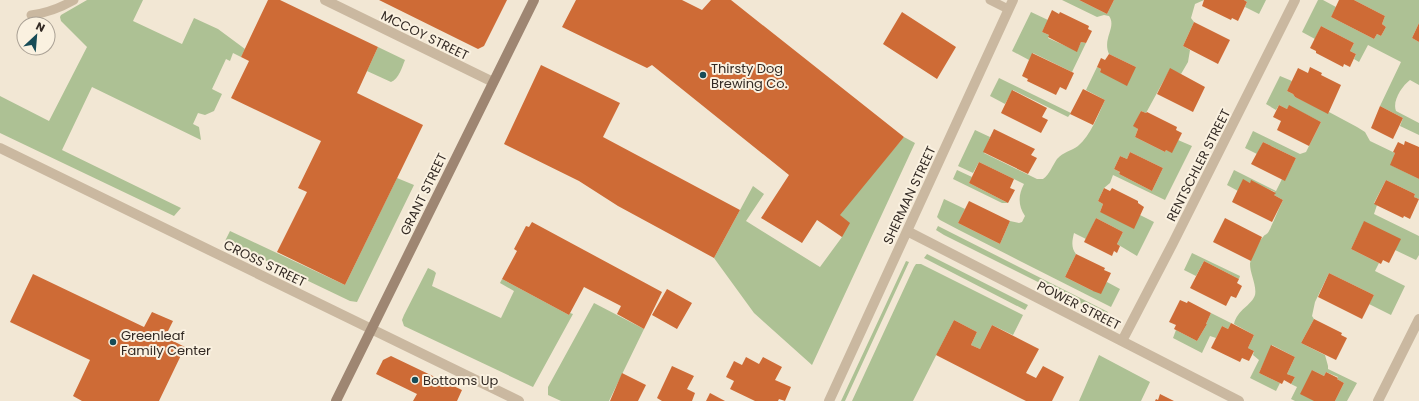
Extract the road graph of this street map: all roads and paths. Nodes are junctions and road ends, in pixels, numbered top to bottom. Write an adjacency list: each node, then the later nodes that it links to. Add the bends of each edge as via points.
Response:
1 (74, 0): 7 (lane, via 42,14)
2 (325, 0): 8 (street, MCCOY STREET)
3 (534, 0): 8 (main road, GRANT STREET)
4 (990, 0): 6 (lane)
5 (1295, 0): 13 (street, RENTSCHLER STREET)
6 (1011, 5): 10 (street, SHERMAN STREET)
7 (31, 15)
8 (493, 82): 12 (main road, GRANT STREET)
9 (0, 148): 12 (street, CROSS STREET)
10 (907, 231): 13 (street, POWER STREET); 16 (street, SHERMAN STREET)
11 (1419, 320): 18 (street)
12 (370, 329): 14 (main road, GRANT STREET); 15 (street, CROSS STREET)
13 (1122, 341): 17 (street, POWER STREET)
14 (336, 401)
15 (519, 401)
16 (829, 401)
17 (1239, 401)
18 (1378, 401)

